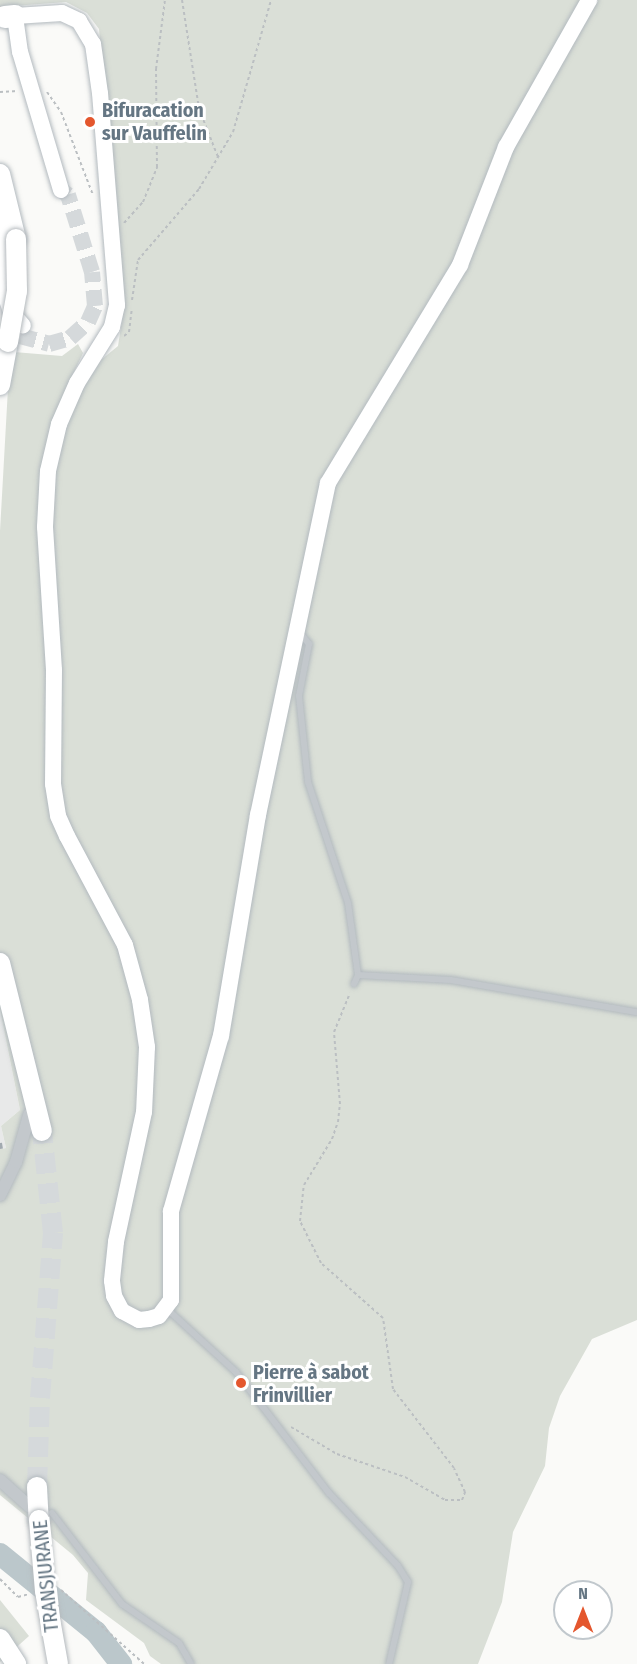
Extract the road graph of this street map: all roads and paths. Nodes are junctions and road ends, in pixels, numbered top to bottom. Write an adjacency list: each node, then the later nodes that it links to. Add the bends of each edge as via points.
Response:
1 (165, 0): 13 (path, via 157,47 159,144 153,182 133,218)
2 (182, 0): 8 (path, via 197,100)
3 (271, 0): 8 (path, via 241,111)
4 (589, 0): 19 (street, via 506,147 460,265 328,483)
5 (5, 17): 6 (street); 13 (street, via 62,13 79,21 89,33 98,70)
6 (30, 89): 7 (path); 10 (street); 11 (path, via 50,94 61,112 86,171)
7 (0, 92)
8 (218, 157): 17 (path, via 172,224 138,260 129,332 115,340)
9 (0, 174): 16 (main road, bridge, via 12,214 18,264)
10 (61, 190)
11 (95, 205)
12 (0, 223): 14 (street)
13 (111, 224): 17 (street, via 117,305)
14 (0, 278): 16 (street)
15 (0, 314): 16 (street)
16 (17, 334): 18 (main road)
17 (106, 338): 27 (street, via 77,383 59,424 47,481 45,527 55,703 53,784 58,816 125,945 140,1000 147,1047 144,1112 116,1242 114,1296 122,1311 139,1320 159,1316)
18 (0, 385)
19 (296, 630): 21 (lane, via 309,644 299,696 308,782 348,903); 27 (street, via 258,815 221,1036 171,1211 172,1291)
20 (0, 963): 24 (main road)
21 (358, 975): 22 (lane); 23 (lane, via 451,980)
22 (354, 984): 28 (path, via 334,1032 338,1122 333,1139 304,1185 300,1221 321,1263 383,1318 393,1389 454,1468 465,1492 462,1500 445,1500 405,1477 337,1454 290,1426)
23 (637, 1012)
24 (31, 1106): 25 (main road); 26 (street, via 16,1162)
25 (42, 1131)
26 (0, 1195)
27 (166, 1309): 28 (lane, via 236,1372)
28 (280, 1426): 38 (lane, via 329,1493 398,1566 408,1582)
29 (0, 1480): 31 (street)
30 (37, 1487): 31 (main road, TRANSJURANE)
31 (40, 1513): 35 (main road, TRANSJURANE, bridge, via 46,1601); 37 (lane, via 122,1604 179,1643)
32 (0, 1579): 34 (path, via 18,1597)
33 (56, 1585): 36 (path)
34 (27, 1595)
35 (58, 1664)
36 (144, 1664)
37 (191, 1664)
38 (389, 1664)

